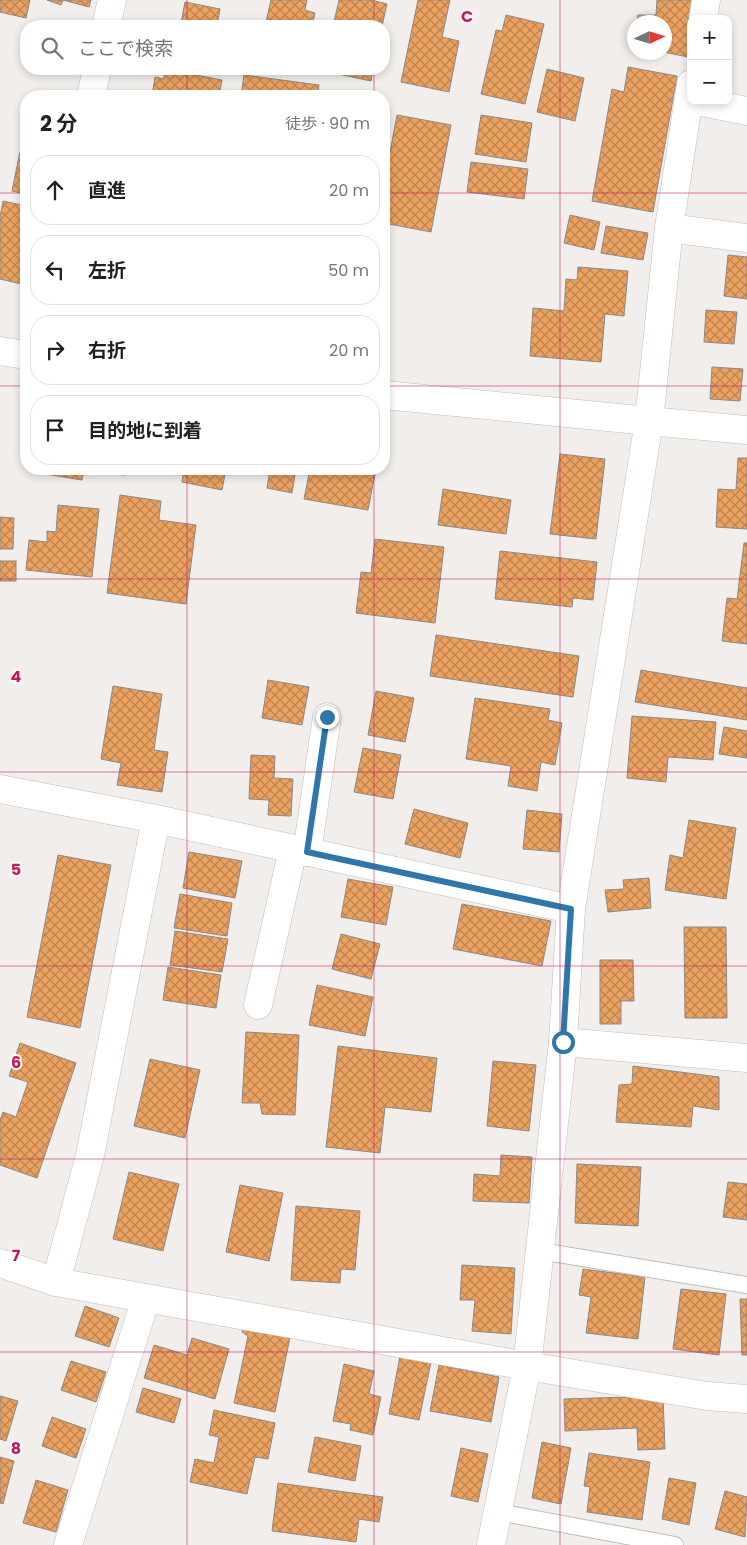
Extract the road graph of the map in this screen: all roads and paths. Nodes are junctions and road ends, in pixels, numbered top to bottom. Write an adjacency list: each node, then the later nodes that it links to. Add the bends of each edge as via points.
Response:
1 (112, 0): 4 (street)
2 (706, 0): 3 (street)
3 (704, 15)
4 (107, 20)
5 (96, 75): 6 (street)
6 (92, 90)
7 (690, 105): 10 (street)
8 (725, 105): 9 (street)
9 (747, 111)
10 (669, 228): 11 (street); 15 (street)
11 (747, 238)
12 (0, 351): 13 (street)
13 (20, 354)
14 (390, 397): 15 (street)
15 (649, 421): 16 (street); 21 (street)
16 (747, 430)
17 (327, 717): 20 (street)
18 (0, 789): 19 (street)
19 (156, 819): 20 (street); 27 (street, via 90,1155)
20 (300, 850): 21 (street); 22 (street)
21 (571, 909): 23 (street)
22 (258, 1005)
23 (563, 1042): 24 (street); 25 (street)
24 (747, 1058)
25 (540, 1251): 28 (lane); 30 (street)
26 (0, 1263): 27 (street)
27 (56, 1282): 29 (street)
28 (747, 1285)
29 (146, 1298): 30 (street); 33 (street)
30 (526, 1366): 31 (street, via 707,1396); 32 (street)
31 (747, 1399)
32 (498, 1512): 34 (street); 35 (lane)
33 (68, 1545)
34 (491, 1545)
35 (676, 1545)

